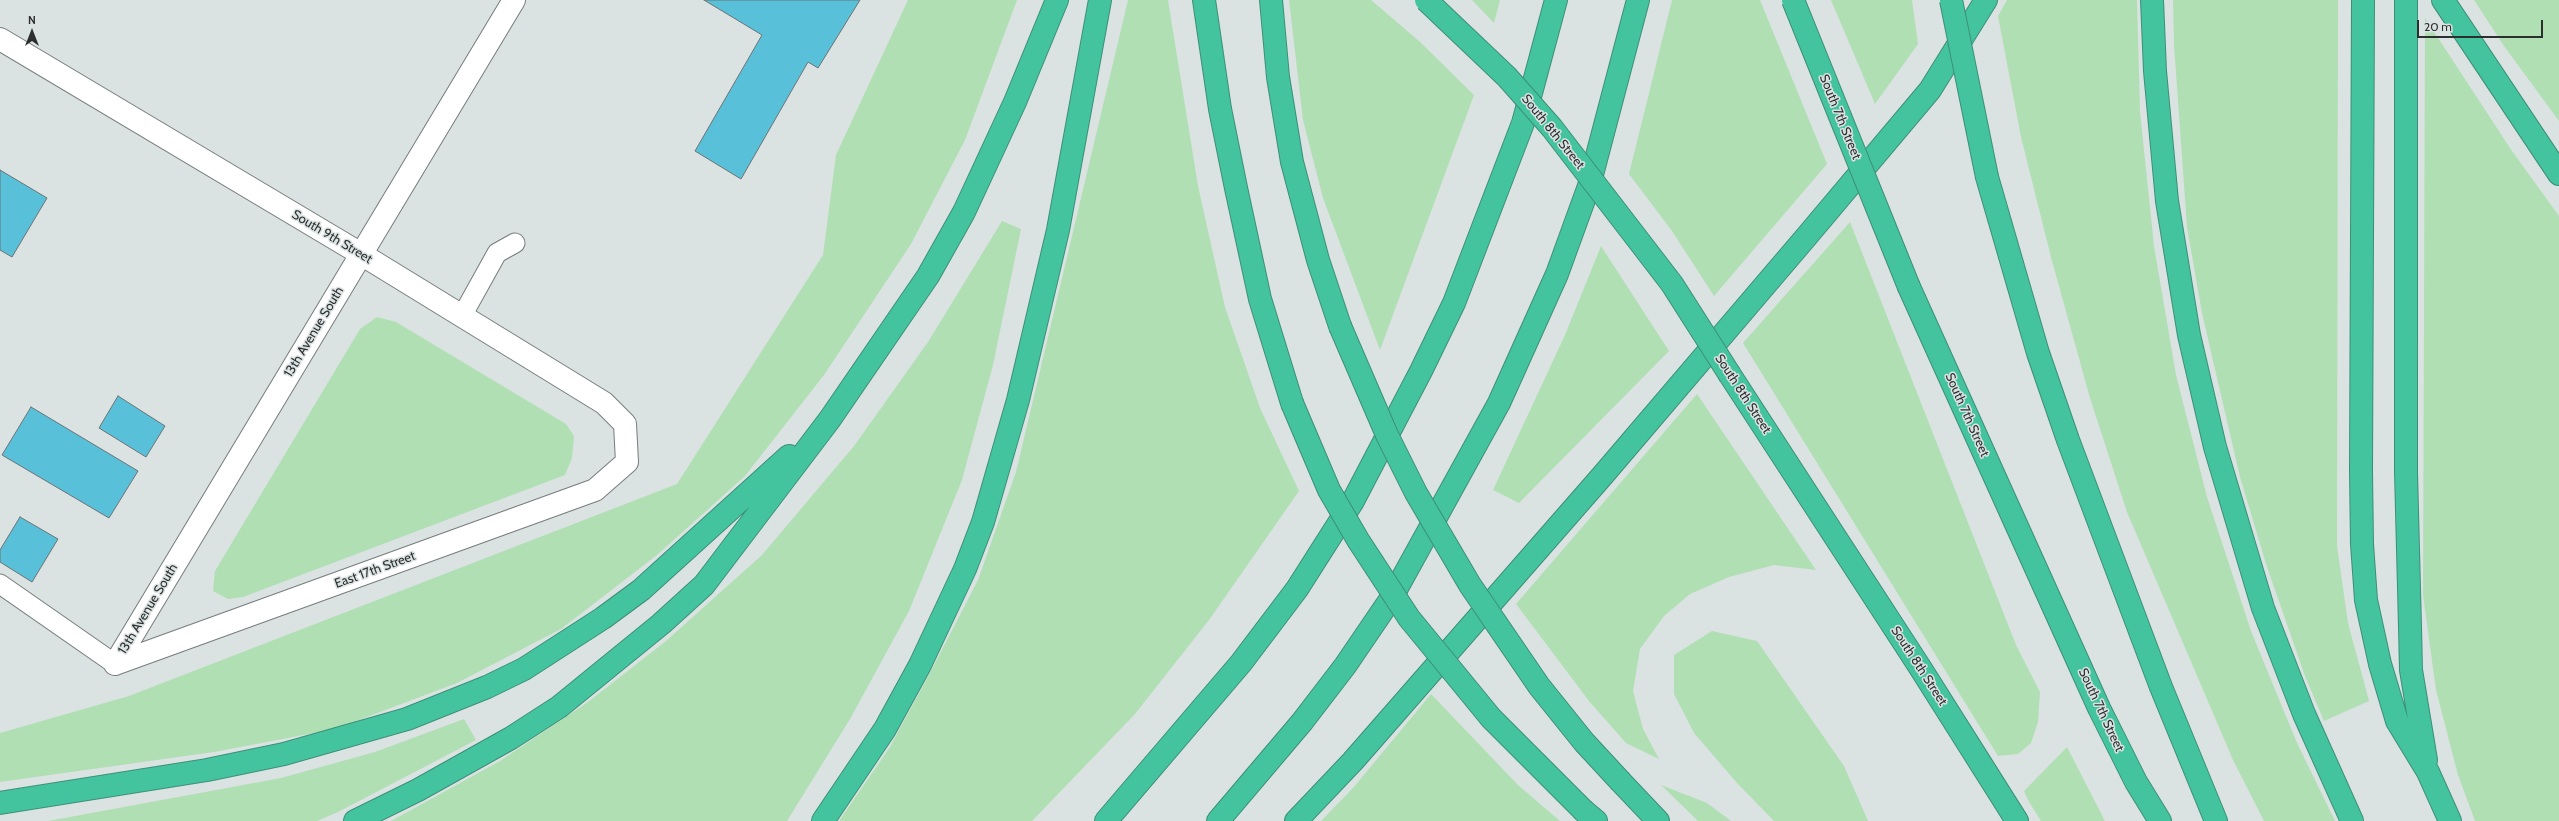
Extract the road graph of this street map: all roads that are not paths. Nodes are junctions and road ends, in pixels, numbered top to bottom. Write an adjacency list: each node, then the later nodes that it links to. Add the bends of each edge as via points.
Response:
1 (514, 0): 19 (street, 13th Avenue South)
2 (1057, 0): 21 (highway, via 1015,102 964,212 928,276)
3 (1100, 0): 29 (highway, via 1058,230 1014,414 984,522 920,665 885,729)
4 (1204, 0): 27 (highway, bridge, via 1220,109 1260,299 1292,403 1329,490 1409,618 1491,718)
5 (1271, 0): 33 (highway, bridge, via 1278,77 1292,162 1340,326 1390,441 1470,586 1539,686 1584,742)
6 (1426, 0): 34 (highway, South 8th Street, bridge, via 1522,94 1552,128 1672,284 1921,668)
7 (1556, 0): 30 (highway, via 1522,123 1457,296 1353,501 1297,589 1241,663)
8 (1638, 0): 31 (highway, via 1589,186 1557,274 1499,403 1392,597 1345,666 1302,722)
9 (1793, 0): 35 (highway, South 7th Street, bridge, via 1910,288 2099,708 2136,782)
10 (1951, 0): 36 (highway, bridge, via 1987,177 2038,353 2155,672)
11 (1986, 0): 32 (highway, via 1930,90 1598,480 1353,761)
12 (2152, 0): 37 (highway, via 2155,71 2167,201 2189,335 2215,447 2263,608 2304,714)
13 (2363, 0): 25 (highway, via 2361,471 2366,593 2380,664 2398,721)
14 (2406, 0): 25 (highway, via 2406,472 2411,670)
15 (2443, 0): 17 (highway)
16 (0, 39): 19 (street, South 9th Street)
17 (2559, 174)
18 (515, 243): 20 (lane, via 497,253)
19 (361, 254): 20 (street, South 9th Street); 24 (street, 13th Avenue South)
20 (462, 316): 22 (street, South 9th Street, via 604,403 625,424)
21 (830, 419): 26 (highway, via 641,590 555,650 486,687 407,720 284,754 207,770); 28 (highway, via 704,585 661,624 559,707 511,738 418,790)
22 (627, 462): 24 (street, East 17th Street, via 595,490)
23 (0, 584): 24 (lane)
24 (115, 664)
25 (2428, 772): 38 (highway)
26 (0, 803)
27 (1590, 816)
28 (355, 821)
29 (822, 821)
30 (1106, 821)
31 (1218, 821)
32 (1296, 821)
33 (1658, 821)
34 (2016, 821)
35 (2160, 821)
36 (2216, 821)
37 (2352, 821)
38 (2450, 821)

